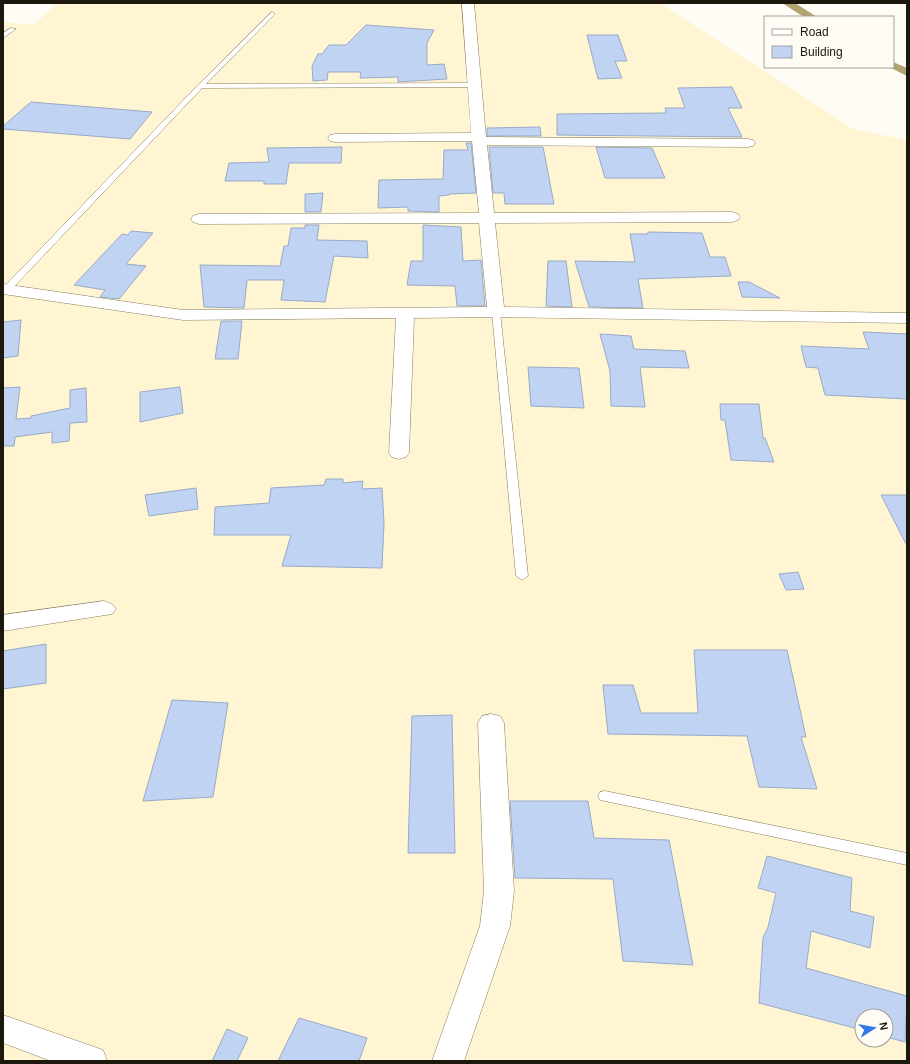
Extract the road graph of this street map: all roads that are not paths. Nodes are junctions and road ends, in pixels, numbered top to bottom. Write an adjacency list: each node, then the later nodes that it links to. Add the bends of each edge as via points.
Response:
1 (468, 3): 5 (street)
2 (272, 14): 6 (lane)
3 (13, 29): 4 (lane)
4 (3, 36)
5 (474, 85): 6 (lane); 8 (street)
6 (200, 86): 13 (lane)
7 (335, 138): 8 (street)
8 (479, 139): 9 (street); 10 (street)
9 (748, 143)
10 (487, 217): 11 (street); 12 (street); 14 (street)
11 (732, 217)
12 (199, 219)
13 (4, 291): 15 (street, via 183,316)
14 (496, 312): 15 (street); 16 (street); 18 (lane)
15 (405, 313): 17 (street)
16 (907, 318)
17 (399, 453)
18 (522, 576)
19 (104, 609): 20 (street)
20 (3, 623)
21 (491, 723): 26 (street, via 499,891 495,926)
22 (605, 796): 23 (lane)
23 (907, 859)
24 (3, 1029): 25 (street)
25 (91, 1061)
26 (448, 1061)

